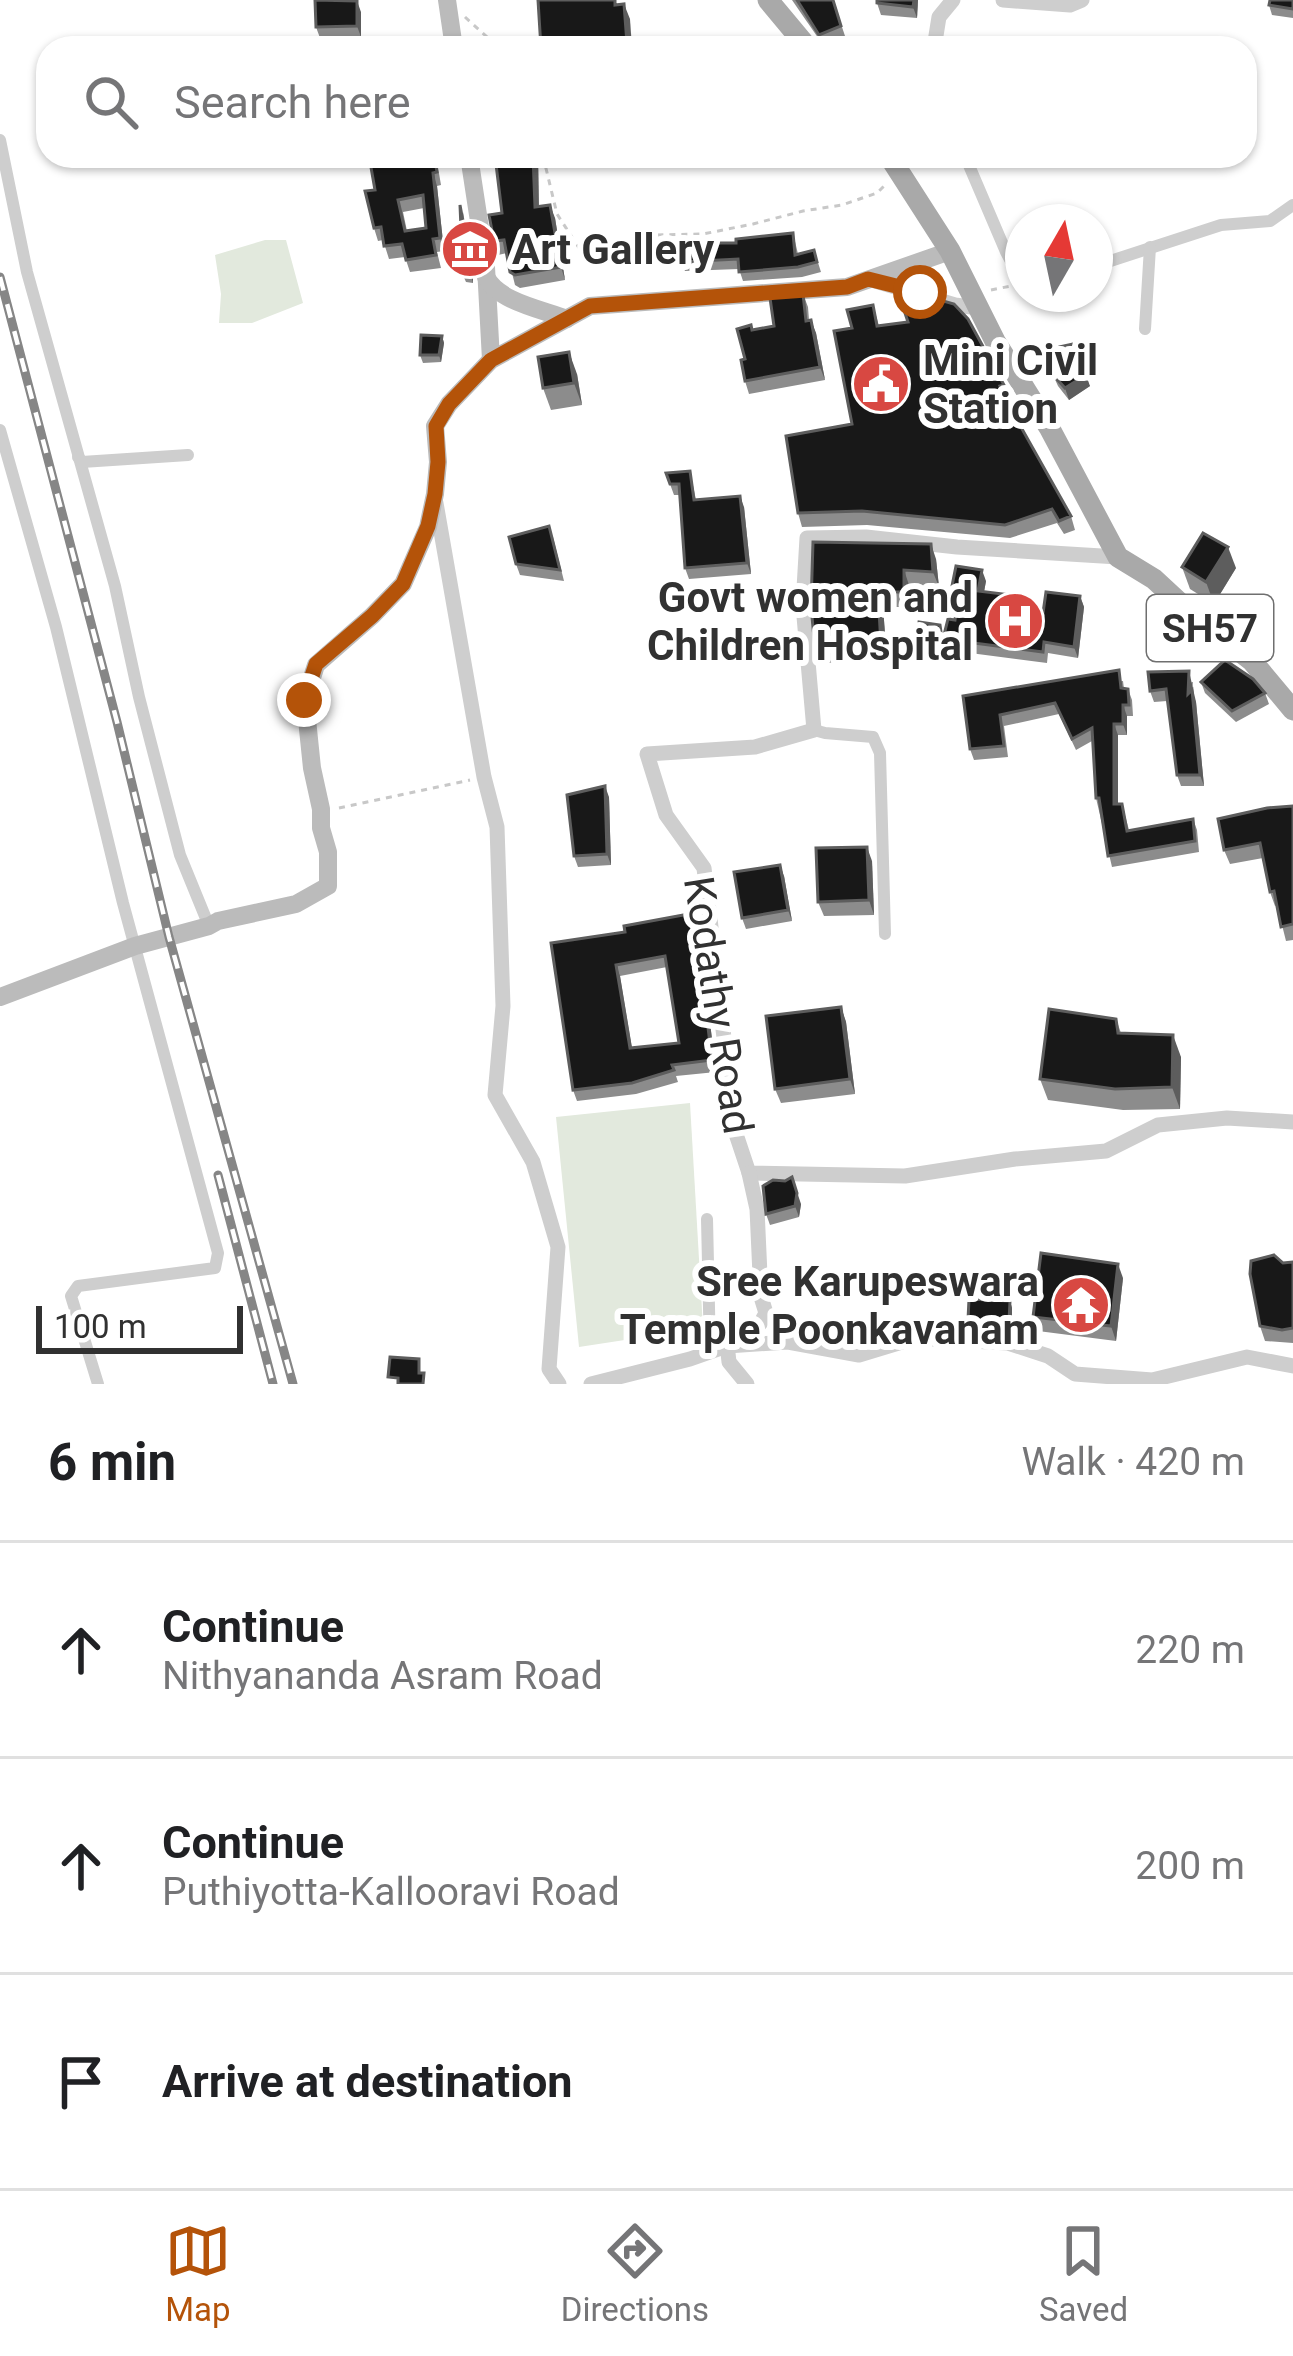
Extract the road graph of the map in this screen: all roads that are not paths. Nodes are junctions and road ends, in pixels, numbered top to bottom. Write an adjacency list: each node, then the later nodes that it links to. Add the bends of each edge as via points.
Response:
1 (768, 0): 8 (main road)
2 (953, 0): 9 (street)
3 (1003, 0): 6 (street)
4 (1082, 0): 6 (street)
5 (447, 1): 7 (main road)
6 (1048, 2)
7 (452, 36)
8 (798, 36)
9 (936, 36)
10 (0, 140): 27 (street)
11 (471, 168): 19 (main road)
12 (897, 168): 17 (main road, SH57)
13 (970, 168): 15 (street)
14 (1293, 205): 16 (street, via 1270,221 1221,225)
15 (1005, 247)
16 (1150, 247): 18 (street); 23 (street)
17 (950, 251): 20 (main road); 21 (main road, SH57)
18 (1113, 260)
19 (486, 278): 22 (main road, via 509,298); 24 (main road)
20 (868, 279): 21 (street, via 955,304); 22 (main road, via 590,306)
21 (976, 301): 29 (main road, SH57)
22 (567, 319): 24 (main road)
23 (1145, 329)
24 (491, 360): 28 (main road, via 436,426)
25 (0, 430): 34 (street)
26 (188, 455): 27 (street)
27 (77, 457): 32 (street, via 181,855)
28 (435, 494): 32 (main road, via 403,584 316,664 304,700 328,886 296,904); 43 (street, via 497,827 503,1006 495,1095 533,1162 558,1246 549,1369)
29 (1118, 556): 30 (main road, SH57, via 1252,661); 31 (street, via 807,538 803,605)
30 (1293, 710)
31 (814, 730): 33 (street, via 873,737 880,753); 37 (street, Kodathy Road, via 755,747 647,754 666,815 704,868 735,1131)
32 (209, 926): 34 (main road)
33 (885, 934)
34 (135, 946): 35 (main road); 42 (street, via 218,1252 215,1268 78,1286 71,1296)
35 (0, 997)
36 (1293, 1122): 37 (street, Kodathy Road, via 1159,1125 1106,1151 905,1176)
37 (749, 1173): 39 (street, via 766,1313 760,1324 726,1335)
38 (707, 1220): 40 (street)
39 (727, 1346): 40 (street); 41 (street, via 788,1342 860,1355 916,1339 1008,1343 1075,1374 1152,1380 1247,1358); 45 (street)
40 (710, 1352): 44 (street)
41 (1293, 1366)
42 (98, 1384)
43 (559, 1384)
44 (591, 1384)
45 (746, 1384)

